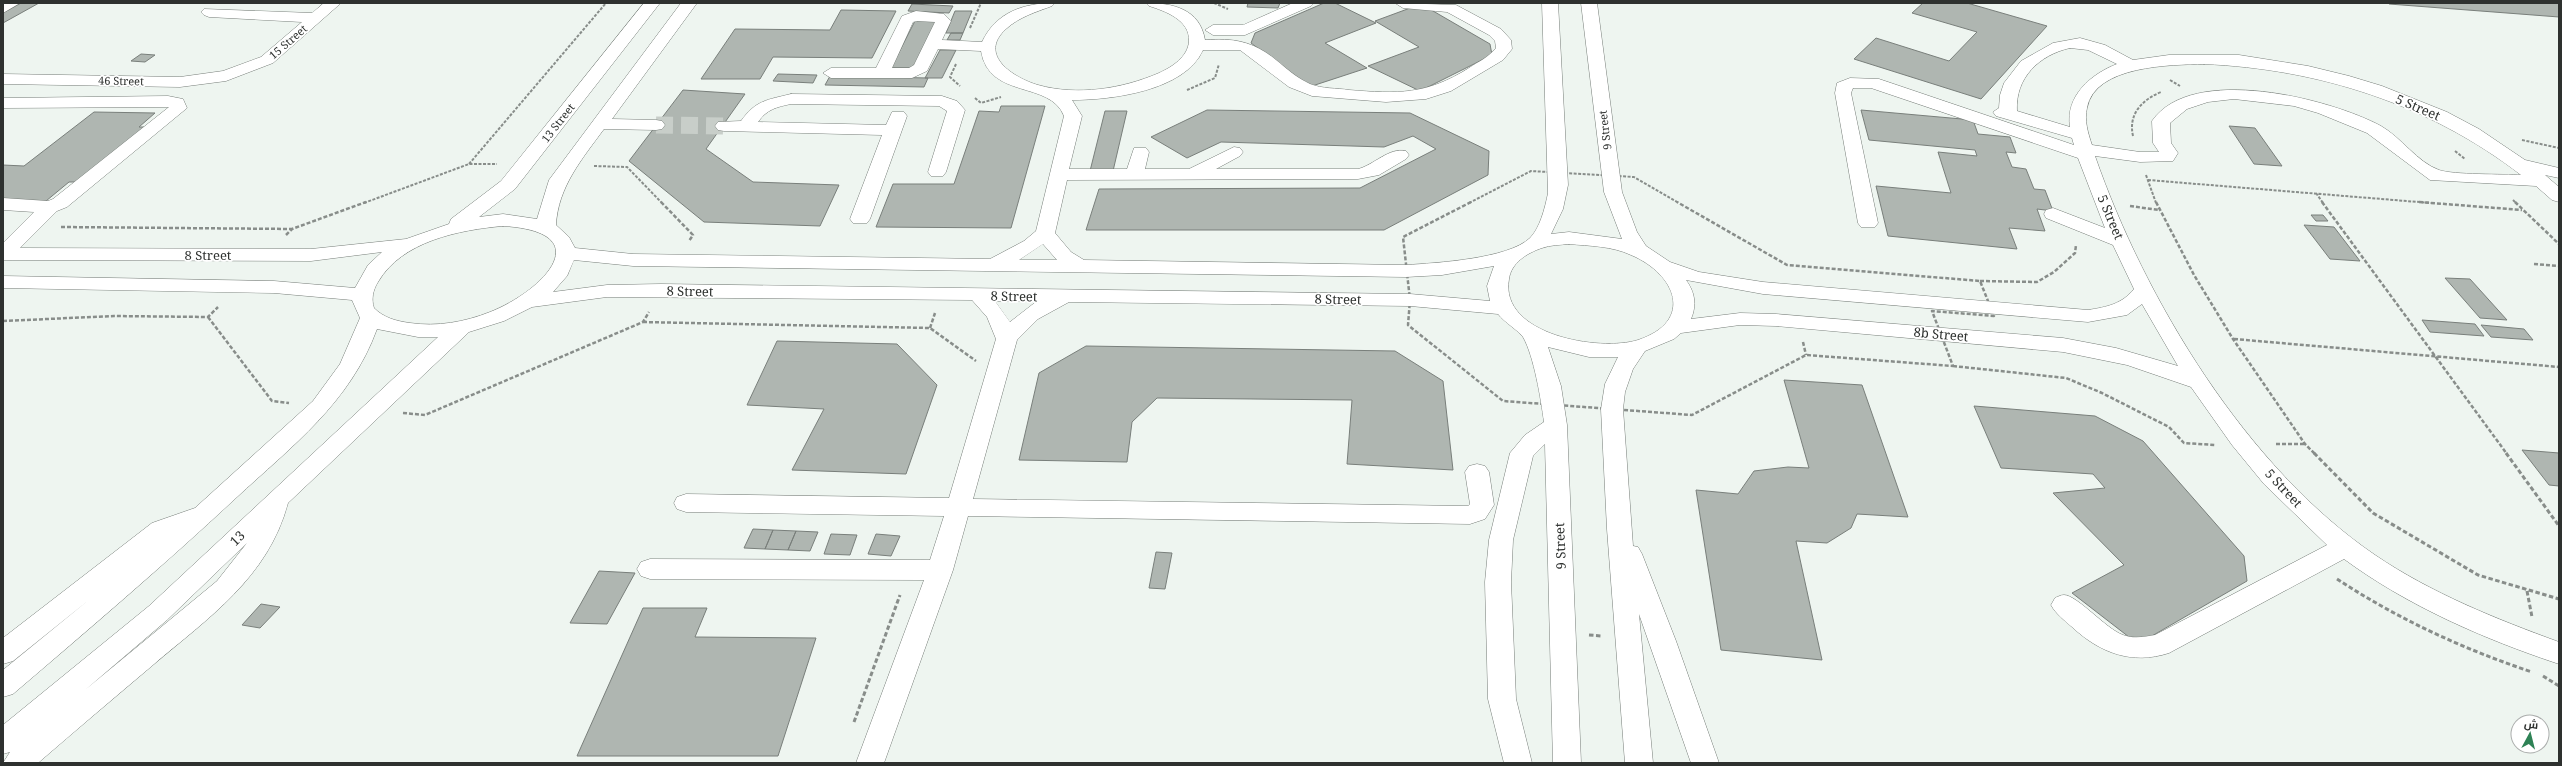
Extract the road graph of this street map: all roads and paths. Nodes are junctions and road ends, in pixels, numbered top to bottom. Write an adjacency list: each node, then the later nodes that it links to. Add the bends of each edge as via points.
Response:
1 (12, 3): 13 (street)
2 (333, 3): 16 (street, 15 Street)
3 (606, 3): 46 (path)
4 (652, 3): 47 (street, 13 Street)
5 (689, 3): 35 (street)
6 (1047, 3): 12 (street)
7 (1154, 3): 14 (street)
8 (1306, 3): 17 (street, via 1245,30)
9 (1403, 3): 17 (street, via 1451,8 1495,32 1503,40 1504,49 1498,57 1443,89 1408,96 1318,92 1305,89 1294,84 1246,47)
10 (1550, 3): 73 (street, via 1559,185 1556,206 1548,226)
11 (1590, 3): 75 (street, 9 Street, via 1613,192 1627,232)
12 (1020, 7): 19 (street, via 998,27)
13 (3, 8)
14 (1182, 8): 17 (street)
15 (209, 12): 16 (street)
16 (315, 18): 22 (street, 15 Street, via 267,60)
17 (1196, 37): 30 (street, via 1190,58 1177,70 1158,80 1133,88)
18 (932, 44): 19 (street); 24 (street, via 918,71); 24 (street, via 943,19 934,16 909,18)
19 (987, 47): 29 (street, via 988,57 994,67 1005,76 1030,87)
20 (2130, 65): 33 (street, via 2089,45 2063,45 2036,57 2018,73 2009,92); 40 (street, 5 Street, via 2108,75 2086,91 2077,111); 48 (street, 5 Street, via 2192,59 2240,60 2326,76 2395,96 2443,117 2489,142)
21 (1864, 66): 33 (street)
22 (238, 73): 25 (street, 46 Street, via 202,81)
23 (831, 73): 24 (street)
24 (882, 73)
25 (3, 79)
26 (2188, 86): 27 (path)
27 (2174, 88)
28 (2168, 90): 45 (path, via 2155,94 2136,109 2130,128)
29 (1048, 91): 30 (street, via 1076,94); 34 (street, via 1070,106)
30 (1105, 93): 34 (street)
31 (904, 100): 38 (street, via 778,101 757,111); 39 (street); 50 (street, via 942,101 956,110)
32 (3, 103): 61 (street, via 177,103 178,108 173,114 60,203)
33 (2008, 114): 40 (street)
34 (1073, 116): 52 (street)
35 (599, 124): 36 (street); 49 (street)
36 (656, 125)
37 (724, 126): 38 (street)
38 (746, 127): 39 (street)
39 (894, 130): 64 (street)
40 (2084, 146): 45 (street); 65 (street, via 1873,83 1850,83 1843,87 1843,93); 71 (street, 5 Street)
41 (2454, 150): 55 (path)
42 (1140, 152): 53 (street)
43 (1234, 152): 54 (street)
44 (1400, 155): 54 (street, via 1374,171 1358,174)
45 (2140, 157): 55 (street, via 2167,157 2169,153 2162,143 2161,121 2170,111 2208,95 2241,94 2313,106 2353,120 2374,129 2424,170 2436,176); 56 (path)
46 (469, 164): 47 (path); 69 (path)
47 (526, 164): 68 (street, 13 Street, via 508,185 482,207)
48 (2521, 164): 51 (street); 57 (street, 5 Street)
49 (567, 165): 67 (street, via 551,196); 80 (path, via 628,167 693,235)
50 (937, 172)
51 (2559, 173)
52 (1059, 175): 53 (street); 70 (street)
53 (1134, 175): 54 (street)
54 (1192, 175)
55 (2490, 179): 57 (street); 62 (path)
56 (2148, 180): 58 (path); 103 (path, via 2159,210)
57 (2540, 181): 59 (street, 5 Street)
58 (2316, 192): 62 (path); 105 (path)
59 (2559, 196)
60 (3, 204): 61 (street)
61 (50, 207): 66 (street)
62 (2523, 210): 74 (path)
63 (2053, 214): 71 (street)
64 (860, 219)
65 (1868, 223)
66 (28, 227): 69 (path); 77 (street)
67 (546, 227): 68 (street, via 527,221 503,220); 76 (street, via 561,238)
68 (449, 228): 72 (street)
69 (292, 229): 78 (path)
70 (1044, 233): 81 (street, via 1031,244); 83 (street, via 1064,256)
71 (2121, 241): 89 (street, 5 Street)
72 (413, 242): 78 (street, 8 Street, via 361,251); 90 (street, via 387,258 369,277)
73 (1536, 243): 75 (street, via 1568,238 1605,240); 79 (street)
74 (2559, 244)
75 (1639, 251): 85 (street)
76 (566, 253): 80 (street, via 633,260); 93 (street, via 561,269 548,286)
77 (3, 254): 78 (street, 8 Street)
78 (266, 256)
79 (1508, 258): 83 (street, via 1449,268 1406,271); 94 (street, via 1497,278 1496,290)
80 (678, 260): 81 (street)
81 (995, 264): 83 (street)
82 (2534, 264): 84 (path)
83 (1079, 266)
84 (2559, 266)
85 (1665, 267): 89 (street, via 1696,277 1763,288 2088,316 2115,312 2134,303); 100 (street, via 1682,286 1686,307)
86 (3, 282): 87 (street)
87 (237, 286): 90 (street, via 274,286); 95 (path)
88 (661, 290): 91 (street, 8 Street); 93 (street, 8 Street, via 608,291); 98 (path)
89 (2144, 290): 109 (street, 5 Street)
90 (362, 295): 96 (street, via 364,307)
91 (978, 295): 92 (street, 8 Street); 102 (street, via 998,318)
92 (1064, 297): 94 (street, 8 Street, via 1402,300); 102 (street, via 1039,307 1025,318)
93 (526, 302): 99 (street, via 496,316)
94 (1503, 308): 101 (street, via 1515,321)
95 (208, 317): 97 (path, via 114,316); 110 (path, via 272,401)
96 (371, 317): 99 (street, via 386,325 408,330 434,331); 110 (street, via 361,346 342,379)
97 (3, 321)
98 (643, 322): 106 (path, via 930,328); 111 (path, via 425,415)
99 (463, 326): 111 (street, 13)
100 (1677, 327): 104 (street, via 1660,339); 109 (street, 8b Street, via 1740,319 1776,320 2063,345 2148,362)
101 (1532, 333): 104 (street, via 1580,349 1609,351); 112 (street, 9 Street, via 1550,386)
102 (1007, 339): 117 (street)
103 (2233, 339): 105 (path); 125 (path, via 2305,444 2373,513 2478,575)
104 (1636, 348): 120 (street, via 1620,370 1613,395)
105 (2435, 357): 108 (path); 119 (path)
106 (981, 365)
107 (1953, 366): 113 (path, via 2066,378 2169,427 2184,443)
108 (2559, 367)
109 (2200, 382): 113 (street, 5 Street)
110 (321, 406): 118 (street)
111 (370, 410): 115 (street, 13)
112 (1556, 425): 134 (street, via 1533,441 1522,453 1499,554 1502,699); 135 (street, 9 Street)
113 (2245, 444): 121 (street, 5 Street, via 2290,497)
114 (1477, 472): 117 (street, via 1482,505 1476,513 1470,515)
115 (277, 500): 131 (street, 13, via 158,613); 132 (street, via 272,520 262,542 226,588)
116 (686, 504): 117 (street)
117 (956, 508): 124 (street)
118 (205, 513): 128 (street, via 160,529); 129 (street, via 101,606)
119 (2559, 526)
120 (1619, 529): 136 (street); 137 (street, via 1663,641)
121 (2345, 547): 126 (street, via 2160,645 2143,650 2120,646 2098,636); 127 (street, 5 Street, via 2409,587 2476,621)
122 (650, 568): 123 (street)
123 (909, 570): 124 (street); 130 (path, via 872,667)
124 (940, 570): 133 (street)
125 (2559, 599)
126 (2064, 605)
127 (2559, 652)
128 (3, 653)
129 (3, 686)
130 (853, 726)
131 (3, 742)
132 (17, 763)
133 (870, 763)
134 (1518, 763)
135 (1567, 763)
136 (1639, 763)
137 (1705, 763)

